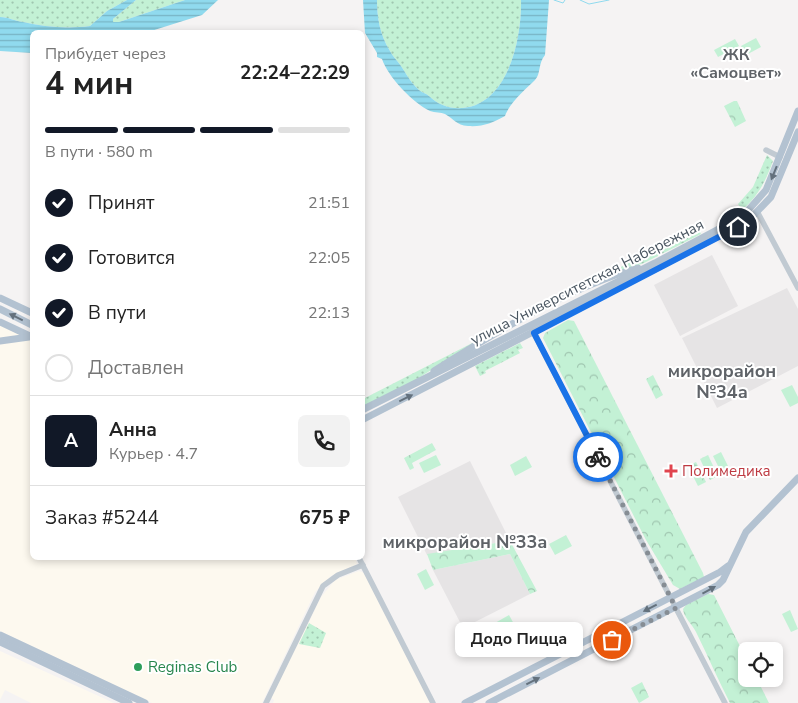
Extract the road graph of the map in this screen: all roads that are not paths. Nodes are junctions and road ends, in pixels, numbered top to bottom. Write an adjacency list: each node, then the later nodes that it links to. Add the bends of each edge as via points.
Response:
1 (798, 112): 4 (main road, улица Университетская Набережная)
2 (798, 132): 5 (main road, улица Университетская Набережная, via 776,186)
3 (766, 150): 4 (street)
4 (780, 157): 5 (main road, улица Университетская Набережная, one-way to 5)
5 (755, 210): 6 (main road, улица Университетская Набережная); 7 (street); 13 (main road, улица Университетская Набережная, via 738,227)
6 (655, 263): 13 (main road, улица Университетская Набережная); 17 (main road, via 597,282 482,340)
7 (798, 288)
8 (0, 298): 10 (main road)
9 (0, 309): 12 (main road, one-way to 9)
10 (30, 312)
11 (0, 322): 14 (main road)
12 (30, 324)
13 (532, 330): 17 (main road, улица Университетская Набережная); 19 (main road, улица Университетская Набережная, one-way to 13); 24 (street)
14 (30, 336)
15 (30, 337): 16 (main road)
16 (0, 341)
17 (414, 386): 18 (main road, улица Университетская Набережная)
18 (365, 409)
19 (365, 418)
20 (798, 478): 22 (main road, via 746,532)
21 (360, 560): 23 (street)
22 (732, 562): 24 (main road, via 720,572); 25 (main road, one-way to 22, via 718,585)
23 (363, 565): 30 (street, via 338,575 324,586); 31 (street)
24 (671, 597): 25 (street); 32 (main road, one-way to 32)
25 (676, 608): 33 (main road, one-way to 25); 34 (street)
26 (0, 635): 29 (main road)
27 (0, 642): 28 (main road)
28 (129, 703)
29 (145, 703)
30 (266, 703)
31 (433, 703)
32 (465, 703)
33 (490, 703)
34 (725, 703)

